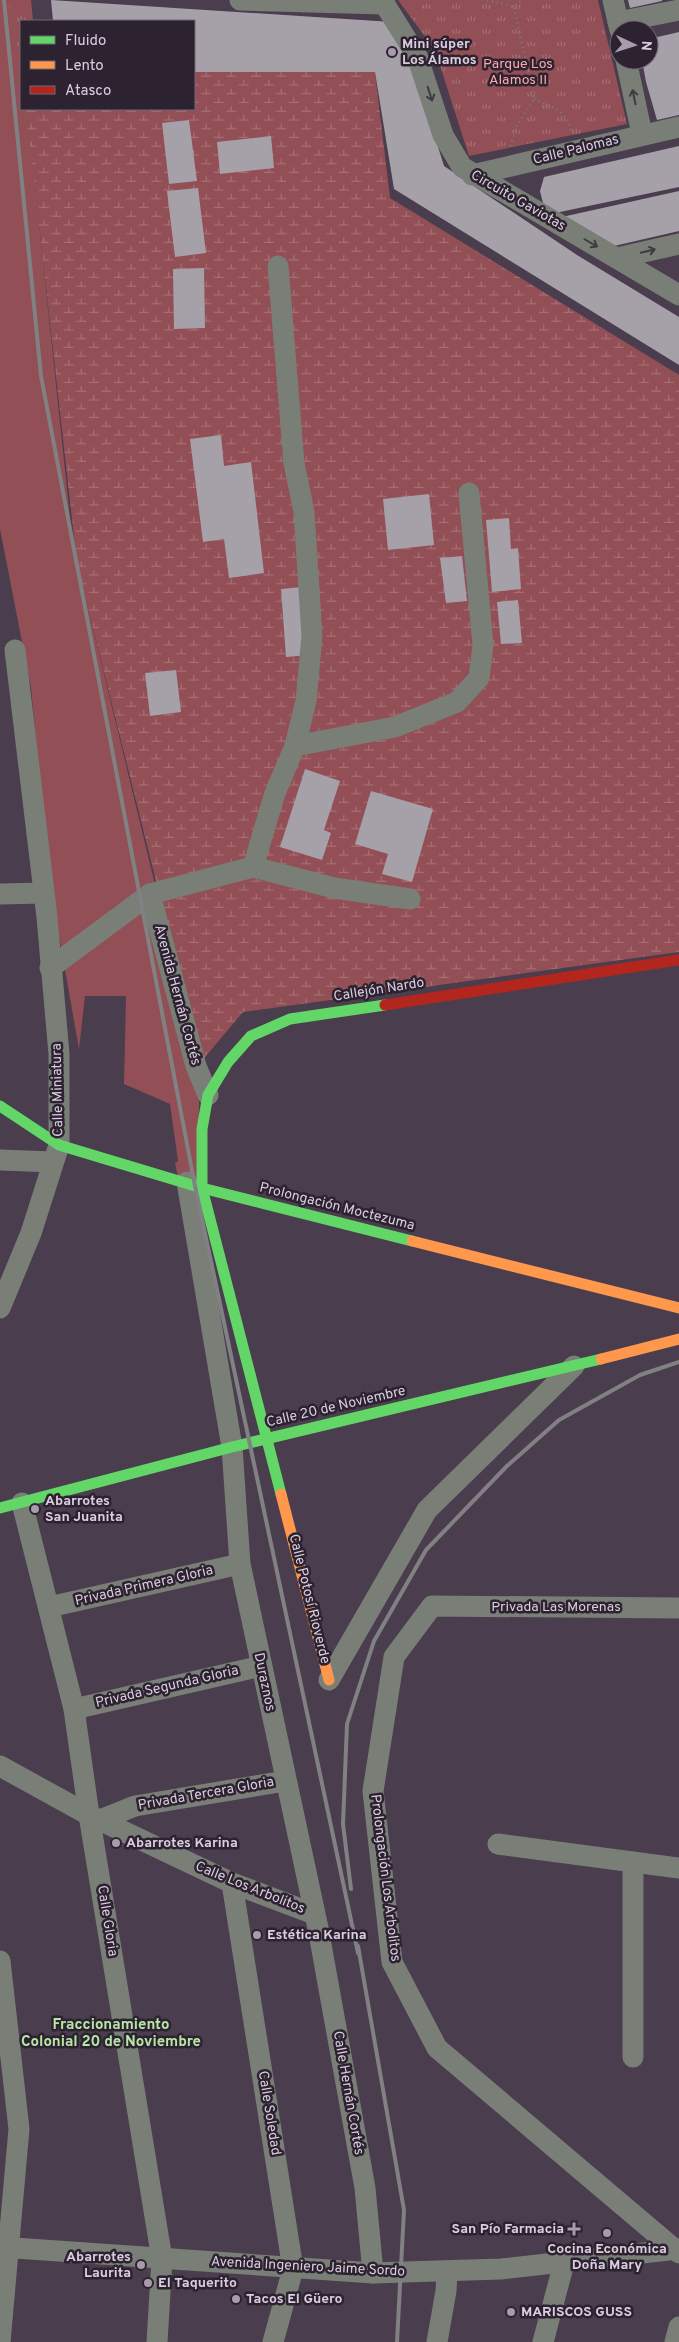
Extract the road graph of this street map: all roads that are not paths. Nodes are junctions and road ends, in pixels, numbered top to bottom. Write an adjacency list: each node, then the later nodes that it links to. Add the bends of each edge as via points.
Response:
1 (613, 0): 5 (street)
2 (252, 1): 3 (street)
3 (383, 2): 10 (street, Circuito Gaviotas, one-way to 10, via 417,56 443,135 462,168)
4 (679, 10): 6 (street)
5 (618, 20)
6 (642, 20)
7 (628, 70): 9 (street, one-way to 7)
8 (679, 127): 9 (street, Calle Palomas)
9 (642, 134): 10 (street, Calle Palomas)
10 (472, 175): 12 (street, Circuito Gaviotas, one-way to 12)
11 (679, 244): 12 (street, one-way to 11)
12 (617, 258): 14 (street, Circuito Gaviotas)
13 (278, 266): 17 (street, via 294,463 304,512 312,636 306,701)
14 (679, 295)
15 (469, 493): 17 (street, via 483,644 479,678 457,702 395,726)
16 (15, 650): 19 (street, Calle Miniatura)
17 (295, 746): 18 (street, via 275,793)
18 (252, 867): 21 (street); 22 (street, via 334,888)
19 (42, 893): 20 (street); 24 (street, Calle Miniatura)
20 (0, 894)
21 (150, 894): 24 (street); 25 (street, Avenida Hernán Cortés, via 196,1066)
22 (410, 899)
23 (679, 960): 25 (street, Callejón Nardo, via 290,1019 251,1036 228,1062)
24 (50, 968): 27 (street, Calle Miniatura, via 59,1054)
25 (208, 1096): 29 (street, Callejón Nardo)
26 (0, 1106): 27 (street, Prolongación Moctezuma)
27 (56, 1154): 28 (street); 29 (street, Prolongación Moctezuma); 30 (street, Calle Miniatura, via 31,1233)
28 (0, 1160)
29 (194, 1185): 32 (street, Prolongación Moctezuma); 35 (street, Calle Potosí Rioverde); 36 (street)
30 (7, 1279): 31 (street, Calle Miniatura)
31 (0, 1308)
32 (679, 1308)
33 (679, 1339): 34 (street, Calle 20 de Noviembre)
34 (574, 1366): 35 (street, Calle 20 de Noviembre); 44 (street, Calle Potosí Rioverde, via 427,1510)
35 (268, 1438): 36 (street, Calle 20 de Noviembre); 44 (street, Calle Potosí Rioverde)
36 (232, 1447): 37 (street, Calle 20 de Noviembre); 39 (street, Duraznos)
37 (22, 1503): 38 (street, Calle 20 de Noviembre); 41 (street, Calle Gloria)
38 (0, 1508)
39 (240, 1564): 41 (street, Privada Primera Gloria); 43 (street, Duraznos)
40 (432, 1606): 42 (street, Privada Las Morenas); 57 (street, Prolongación Los Arbolitos, via 394,1657 373,1792 392,1962 437,2048)
41 (49, 1607): 45 (street, Calle Gloria)
42 (679, 1608)
43 (261, 1666): 45 (street, Privada Segunda Gloria); 47 (street, Duraznos)
44 (329, 1680)
45 (74, 1709): 48 (street, Calle Gloria)
46 (0, 1766): 48 (street, Calle Los Arbolitos)
47 (285, 1781): 48 (street, Privada Tercera Gloria, via 136,1806); 53 (street, Duraznos)
48 (94, 1817): 52 (street, Calle Los Arbolitos); 58 (street, Calle Gloria)
49 (498, 1844): 50 (street)
50 (633, 1862): 51 (street); 55 (street)
51 (679, 1868)
52 (232, 1883): 53 (street, Calle Los Arbolitos); 60 (street, Calle Soledad)
53 (314, 1914): 62 (street, Calle Hernán Cortés, via 365,2188)
54 (0, 1961): 56 (street, via 19,2129)
55 (633, 2057)
56 (4, 2247): 58 (street, Avenida Ingeniero Jaime Sordo); 64 (street)
57 (678, 2250): 59 (street, Avenida Ingeniero Jaime Sordo)
58 (162, 2259): 60 (street, Avenida Ingeniero Jaime Sordo); 65 (street, Calle Gloria)
59 (564, 2263): 61 (street, Avenida Ingeniero Jaime Sordo); 68 (street)
60 (294, 2269): 62 (street, Avenida Ingeniero Jaime Sordo); 66 (street, Calle Soledad)
61 (447, 2271): 62 (street, Avenida Ingeniero Jaime Sordo); 67 (street)
62 (372, 2273)
63 (679, 2327): 69 (street)
64 (0, 2342)
65 (157, 2342)
66 (273, 2342)
67 (437, 2342)
68 (543, 2342)
69 (675, 2342)

